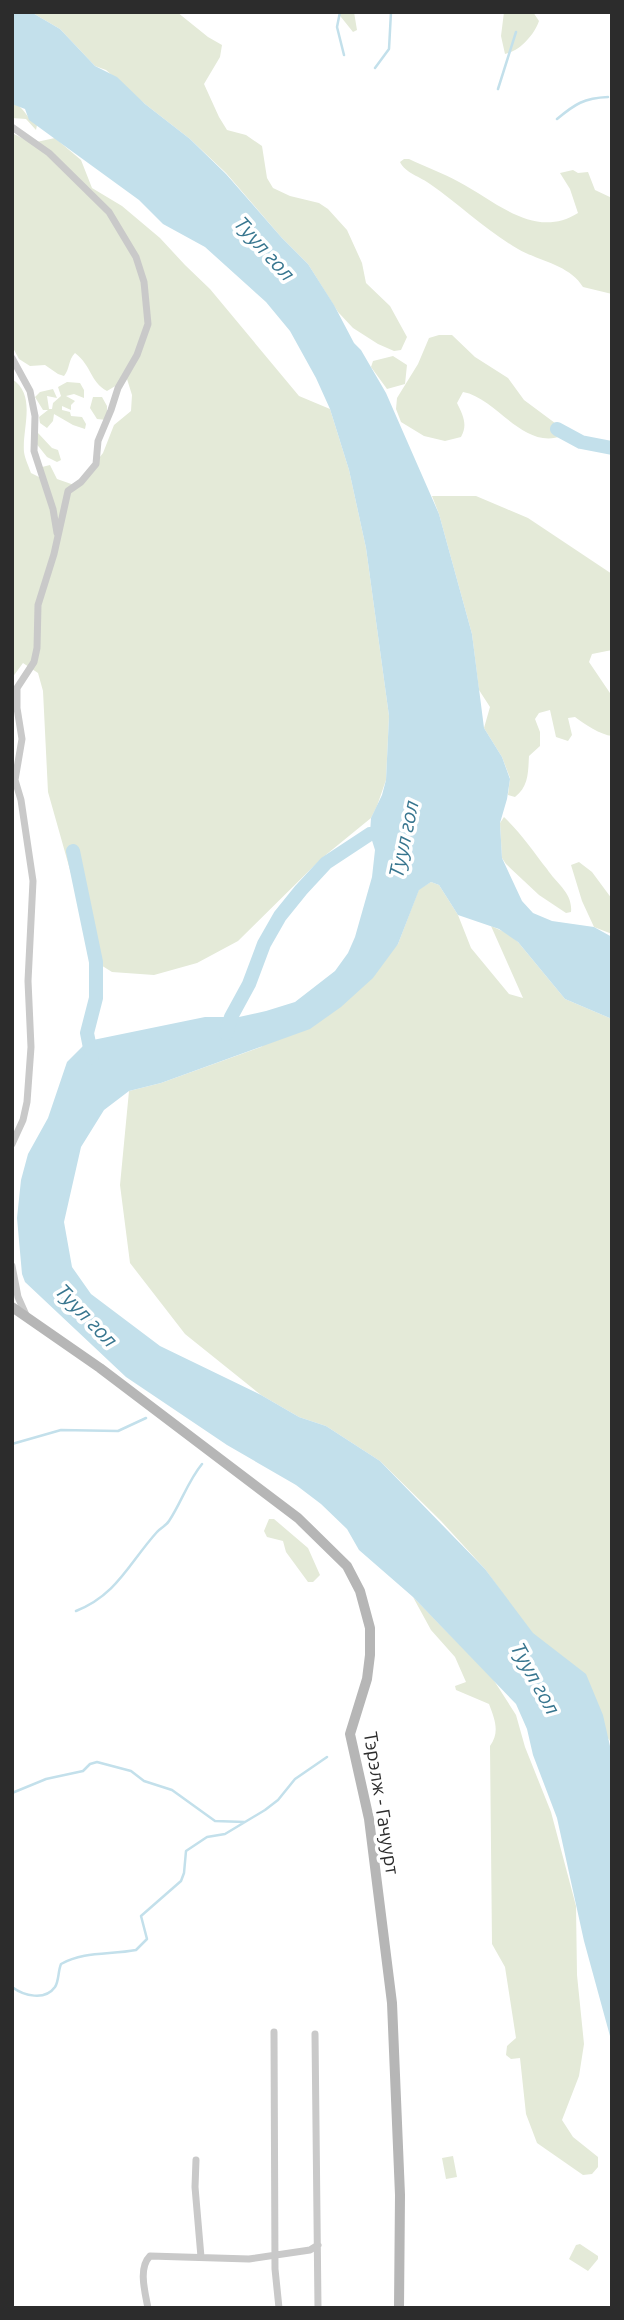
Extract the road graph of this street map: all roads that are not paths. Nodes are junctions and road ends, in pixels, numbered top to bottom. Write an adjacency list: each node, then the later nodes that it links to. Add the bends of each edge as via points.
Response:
1 (12, 127): 3 (street, via 49,153 109,212 131,247 144,282 148,324 118,388 98,442 96,464 68,491)
2 (12, 358): 3 (street, via 32,398 34,451)
3 (58, 537): 4 (street, via 38,605 34,662 16,688 22,739)
4 (14, 777): 5 (street, via 33,881 27,1102)
5 (12, 1144)
6 (12, 1266): 8 (street)
7 (12, 1307): 8 (main road, Тэрэлж - Гачуурт)
8 (26, 1316): 18 (main road, Тэрэлж - Гачуурт, via 298,1518 347,1566 360,1591 370,1655 350,1734 369,1819 392,2003 400,2195)
9 (274, 2032): 13 (street)
10 (315, 2034): 12 (street)
11 (196, 2160): 14 (street)
12 (318, 2245): 13 (street); 17 (street)
13 (275, 2256): 14 (street); 16 (street)
14 (201, 2257): 15 (street, via 146,2259)
15 (148, 2308)
16 (279, 2308)
17 (318, 2308)
18 (399, 2308)

